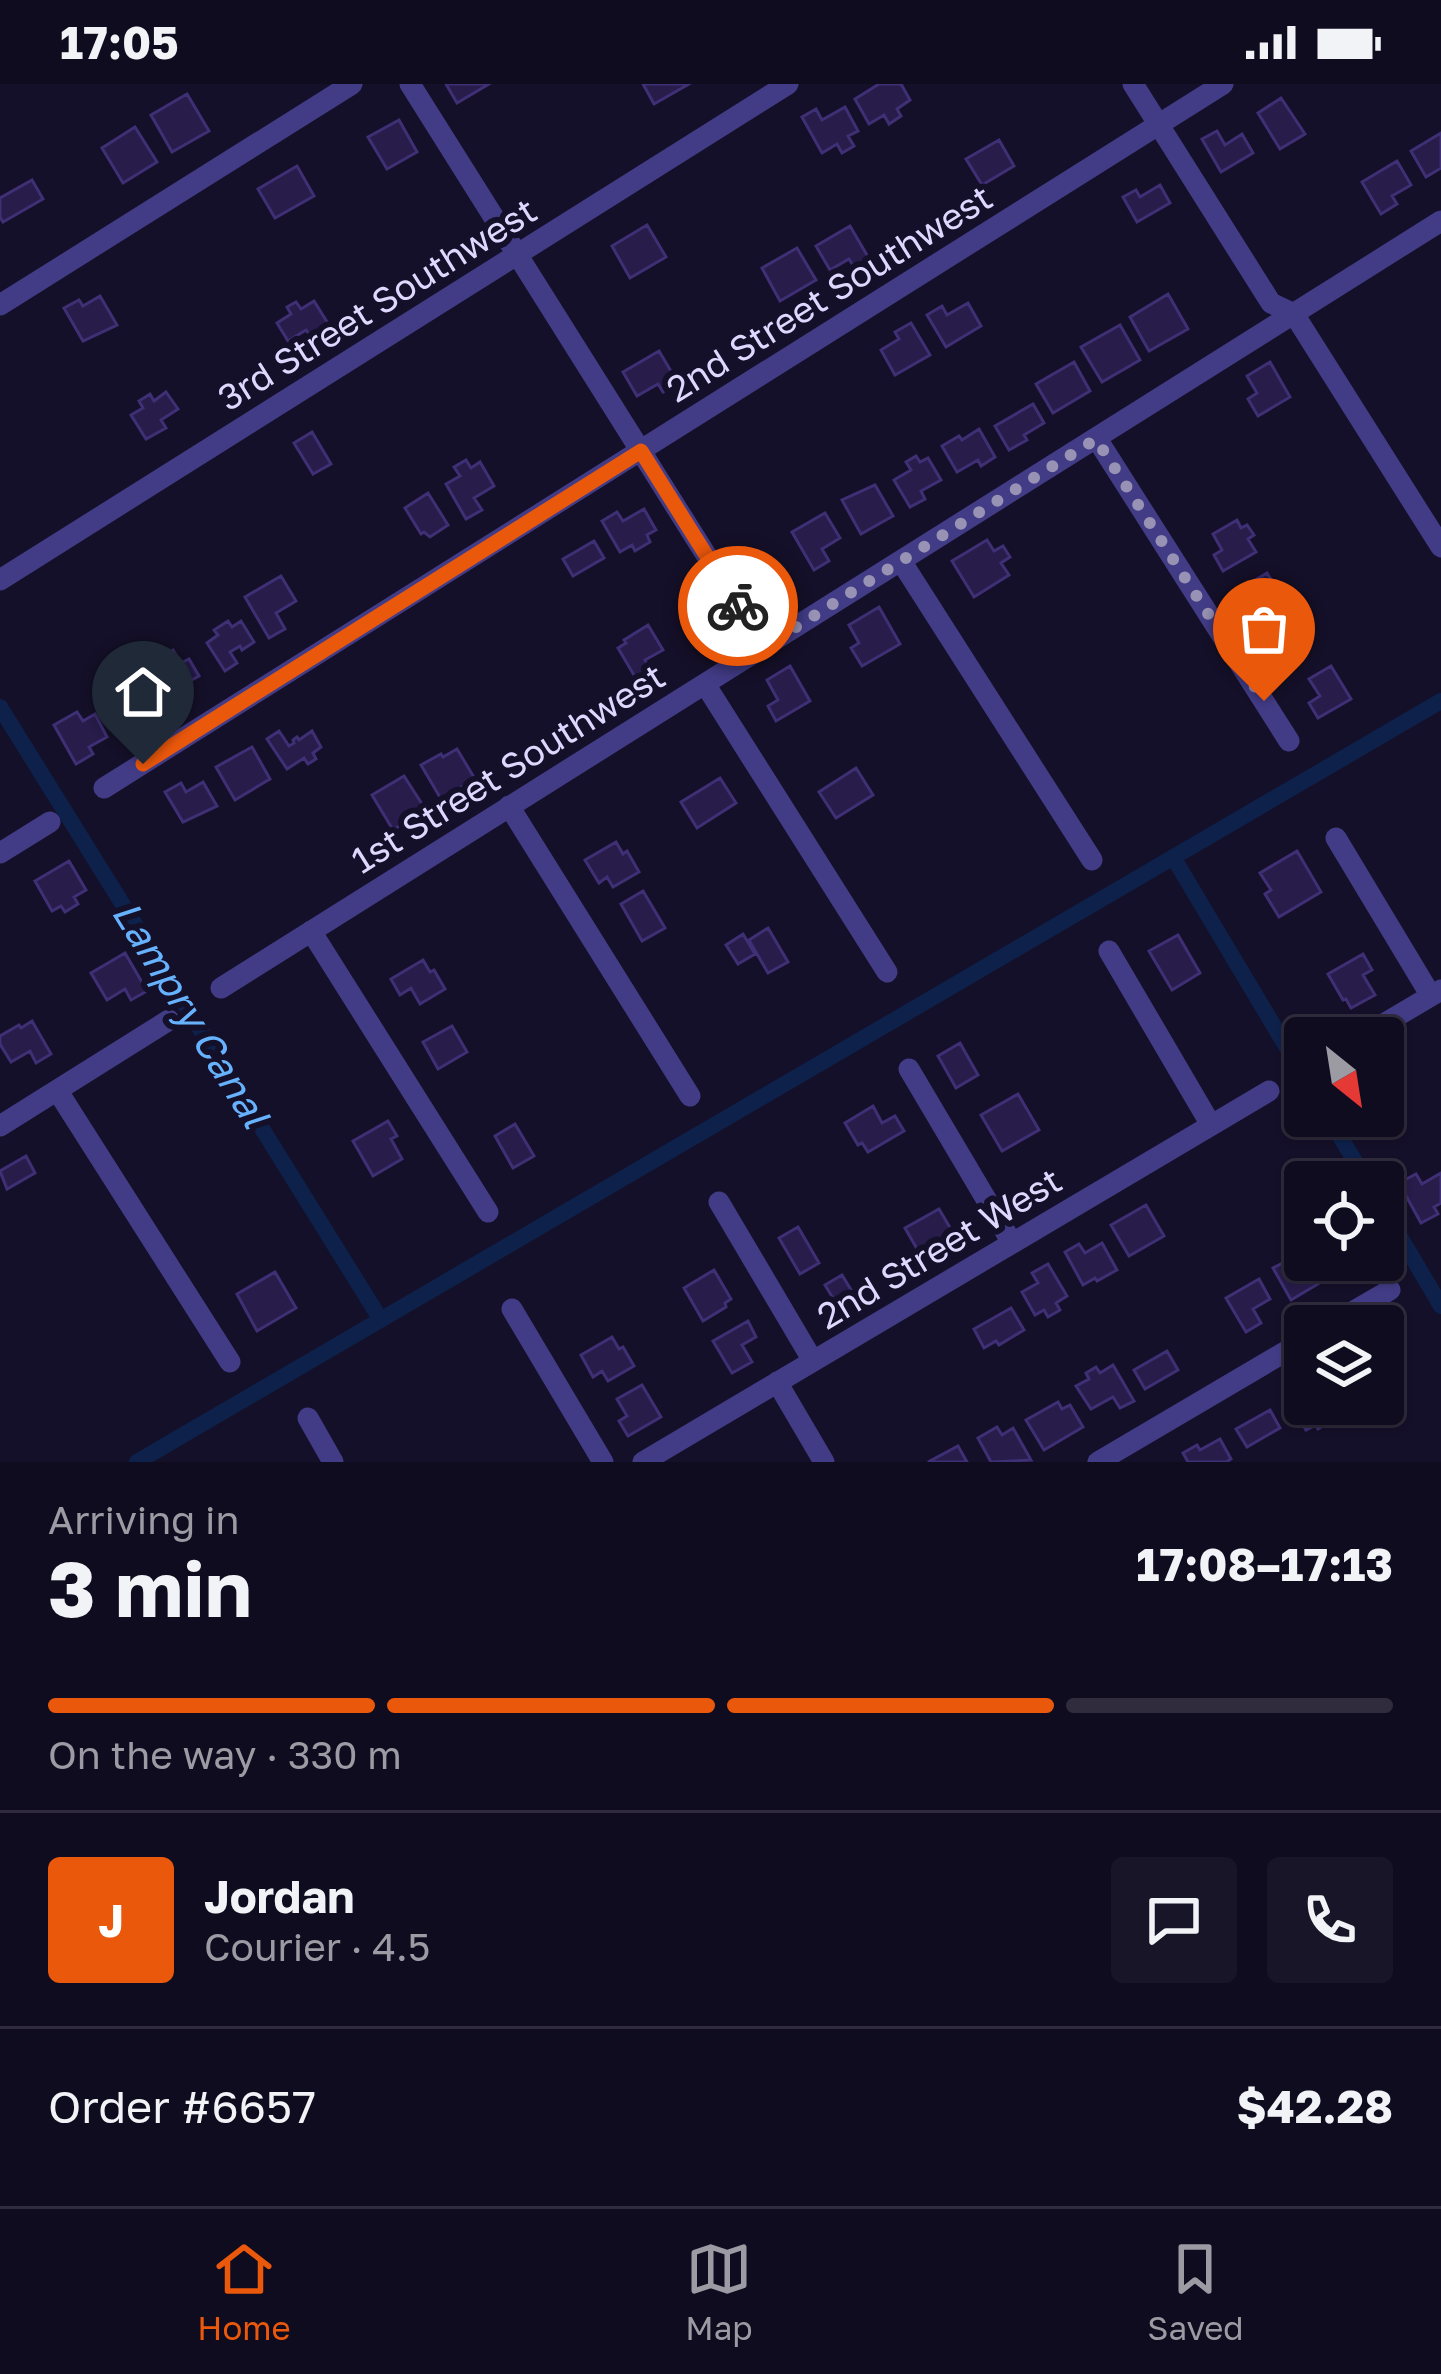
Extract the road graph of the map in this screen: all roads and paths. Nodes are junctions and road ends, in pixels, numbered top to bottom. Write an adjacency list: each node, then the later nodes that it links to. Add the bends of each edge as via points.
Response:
1 (352, 84): 9 (street)
2 (410, 84): 8 (street)
3 (788, 84): 8 (street, 3rd Street Southwest)
4 (1133, 84): 6 (street)
5 (1222, 84): 6 (street, 2nd Street Southwest)
6 (1159, 124): 10 (street, via 1271,303); 12 (street, 2nd Street Southwest)
7 (1441, 221): 10 (street, 1st Street Southwest)
8 (518, 254): 12 (street); 15 (street, 3rd Street Southwest)
9 (0, 305)
10 (1294, 314): 11 (street, 1st Street Southwest); 13 (street)
11 (1096, 439): 14 (street, 1st Street Southwest); 18 (street)
12 (641, 451): 16 (street); 19 (street, 2nd Street Southwest)
13 (1441, 547)
14 (901, 561): 16 (street, 1st Street Southwest); 24 (street)
15 (0, 580)
16 (764, 647): 17 (street, 1st Street Southwest)
17 (705, 684): 20 (street, 1st Street Southwest); 27 (street)
18 (1289, 741)
19 (104, 788)
20 (508, 806): 25 (street, 1st Street Southwest); 35 (street)
21 (50, 822): 23 (street)
22 (1336, 838): 29 (street)
23 (0, 853)
24 (1092, 860)
25 (311, 931): 28 (street, 1st Street Southwest); 39 (street)
26 (1109, 951): 36 (street)
27 (887, 972)
28 (221, 988)
29 (1436, 993): 30 (street)
30 (1395, 1017)
31 (169, 1019): 33 (street)
32 (909, 1069): 40 (street)
33 (57, 1090): 37 (street); 46 (street)
34 (1269, 1091): 36 (street, 2nd Street West)
35 (690, 1096)
36 (1211, 1125): 40 (street, 2nd Street West)
37 (0, 1126)
38 (719, 1202): 45 (street)
39 (488, 1212)
40 (1012, 1243): 45 (street, 2nd Street West)
41 (1390, 1290): 42 (street)
42 (1364, 1305)
43 (512, 1309): 50 (street)
44 (1284, 1352): 53 (street)
45 (813, 1361): 47 (street, 2nd Street West)
46 (230, 1362)
47 (777, 1382): 51 (street, 2nd Street West); 52 (street)
48 (308, 1418): 49 (street)
49 (333, 1462)
50 (602, 1462)
51 (643, 1462)
52 (824, 1462)
53 (1098, 1462)

